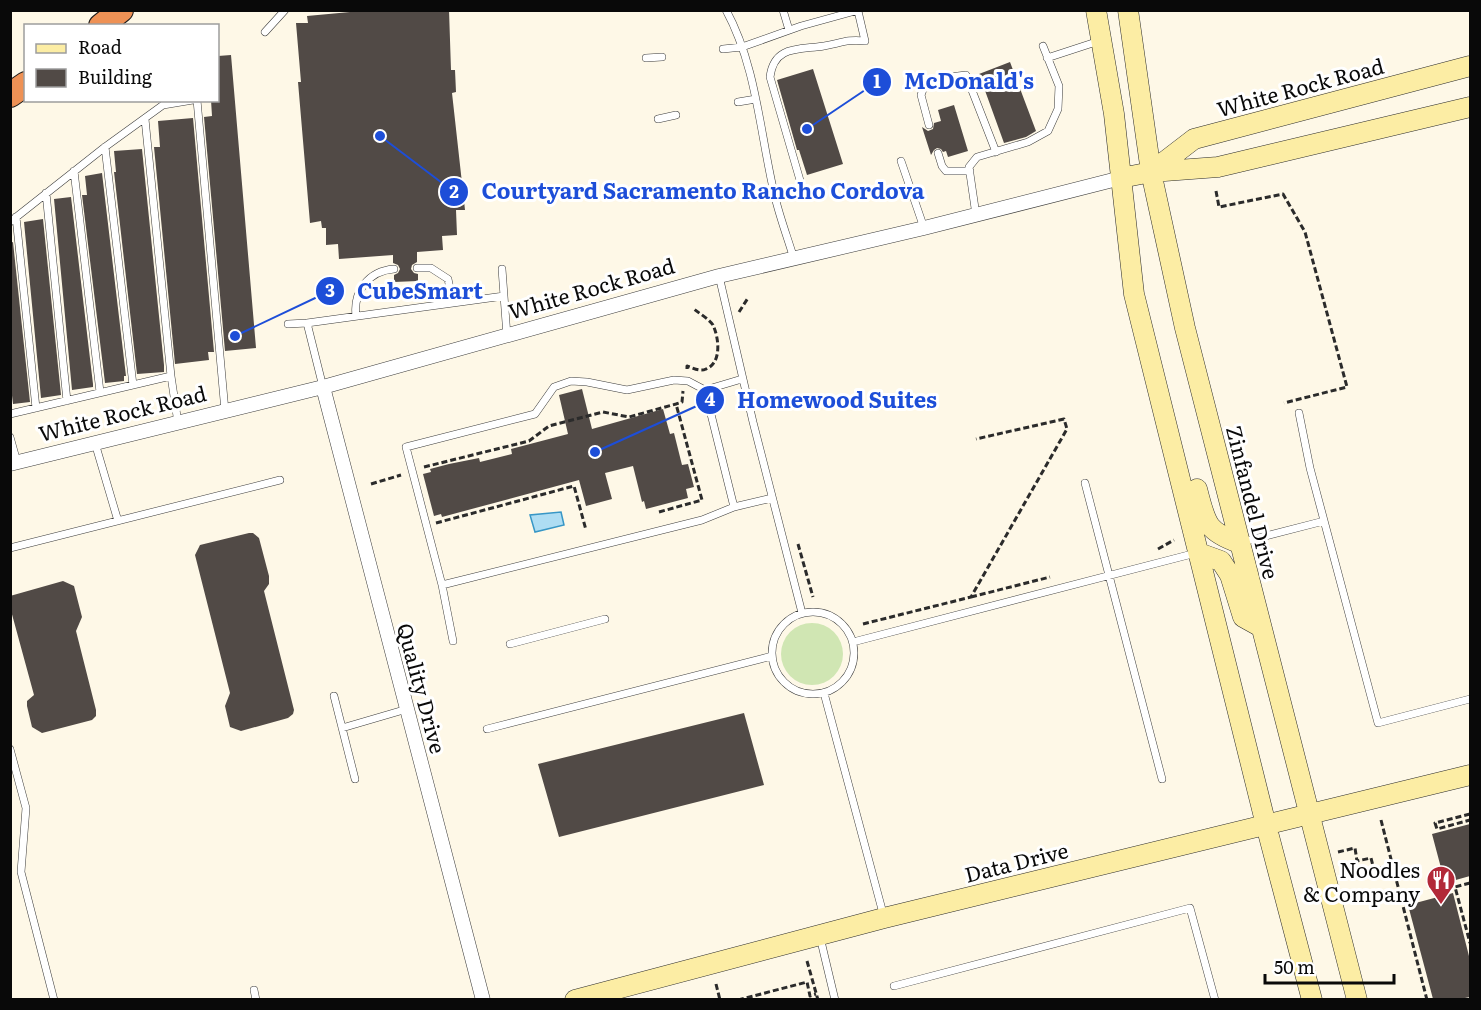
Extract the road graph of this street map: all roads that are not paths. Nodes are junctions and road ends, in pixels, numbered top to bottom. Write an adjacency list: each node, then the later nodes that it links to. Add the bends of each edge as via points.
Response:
1 (121, 10): 9 (highway)
2 (285, 10): 11 (lane)
3 (726, 10): 14 (lane)
4 (783, 10): 10 (lane)
5 (1096, 10): 12 (main road)
6 (1128, 10): 37 (main road, Zinfandel Drive)
7 (859, 11): 8 (lane); 40 (lane, via 865,41 850,39 799,48 776,58 772,66 770,77 804,194)
8 (839, 12): 10 (lane)
9 (104, 24)
10 (789, 30): 14 (lane)
11 (265, 32)
12 (1101, 40): 18 (lane); 38 (main road)
13 (1043, 46): 18 (lane)
14 (742, 47): 15 (lane); 22 (lane)
15 (723, 49)
16 (662, 57): 17 (lane)
17 (646, 58)
18 (1047, 58): 32 (lane, via 1059,86 1058,109 1048,131)
19 (1470, 66): 37 (main road, White Rock Road, via 1194,139)
20 (24, 85): 21 (highway)
21 (10, 95)
22 (756, 99): 25 (lane); 40 (lane)
23 (182, 102): 28 (lane, via 163,105)
24 (195, 102): 64 (lane)
25 (738, 102)
26 (1470, 107): 37 (main road, White Rock Road, via 1218,167)
27 (676, 115): 29 (lane)
28 (145, 119): 31 (lane); 56 (lane)
29 (658, 119)
30 (929, 124): 32 (lane, via 921,95 924,87 941,78 966,75)
31 (105, 147): 35 (lane); 58 (lane)
32 (996, 152): 36 (lane, via 977,157)
33 (938, 153): 36 (lane, via 946,171)
34 (901, 161): 43 (lane)
35 (74, 171): 39 (lane); 61 (lane)
36 (970, 171): 41 (lane)
37 (1152, 172): 38 (main road, White Rock Road); 77 (main road, Zinfandel Drive, via 1185,328)
38 (1121, 178): 41 (street, White Rock Road); 55 (main road, via 1134,294)
39 (46, 193): 42 (lane); 62 (lane)
40 (775, 198): 44 (lane)
41 (976, 215): 43 (street, White Rock Road)
42 (13, 220): 63 (lane)
43 (924, 228): 44 (street, White Rock Road)
44 (794, 259): 48 (street, White Rock Road)
45 (417, 268): 50 (lane, via 431,268 448,279)
46 (394, 269): 51 (lane, via 381,270 363,286 355,305)
47 (502, 269): 49 (lane)
48 (718, 276): 54 (street, White Rock Road); 57 (lane)
49 (504, 296): 50 (lane); 54 (lane)
50 (453, 303): 51 (lane)
51 (356, 316): 52 (lane)
52 (307, 323): 53 (lane); 59 (lane)
53 (288, 324)
54 (507, 336): 59 (street, White Rock Road)
55 (1149, 354): 77 (main road, via 1167,370 1210,527 1219,536); 79 (main road)
56 (171, 376): 58 (lane); 67 (lane)
57 (742, 379): 60 (lane); 73 (lane)
58 (133, 385): 61 (lane)
59 (323, 387): 64 (street, White Rock Road); 92 (street, Quality Drive)
60 (705, 390): 74 (lane); 81 (lane, via 674,380 627,390 572,381 554,387 535,414 406,447)
61 (100, 392): 62 (lane)
62 (67, 401): 63 (lane)
63 (36, 408): 66 (lane)
64 (225, 411): 67 (street, White Rock Road)
65 (1299, 413): 76 (lane)
66 (10, 414)
67 (178, 423): 69 (street, White Rock Road)
68 (10, 437): 70 (lane)
69 (95, 443): 70 (street, White Rock Road); 75 (lane)
70 (14, 463)
71 (280, 480): 75 (lane)
72 (1084, 483): 80 (lane)
73 (772, 498): 74 (lane); 82 (lane)
74 (734, 507): 81 (lane, via 702,520)
75 (118, 521): 78 (lane)
76 (1324, 521): 77 (lane); 91 (lane, via 1378,723)
77 (1239, 543): 84 (main road, Zinfandel Drive)
78 (10, 548)
79 (1199, 553): 80 (lane); 84 (main road, via 1221,561 1230,575 1243,617); 100 (main road)
80 (1109, 576): 86 (lane); 98 (lane)
81 (442, 585): 85 (lane)
82 (802, 613): 86 (lane, via 818,612 833,617 846,628); 88 (lane, via 787,621 777,633)
83 (606, 619): 87 (lane)
84 (1261, 627): 99 (main road, Zinfandel Drive)
85 (453, 641)
86 (853, 642): 89 (lane, via 849,674 839,686)
87 (510, 644)
88 (772, 656): 89 (lane, via 780,679 793,690); 94 (lane)
89 (824, 693): 101 (lane)
90 (334, 696): 93 (lane)
91 (1470, 699)
92 (407, 710): 93 (lane); 107 (street, Quality Drive)
93 (342, 728): 97 (lane)
94 (487, 729)
95 (10, 749): 105 (lane, via 26,808 21,872)
96 (1470, 775): 99 (main road, Data Drive)
97 (355, 779)
98 (1162, 779)
99 (1311, 814): 100 (main road, Data Drive); 112 (main road, Zinfandel Drive)
100 (1266, 825): 101 (main road, Data Drive); 111 (main road)
101 (884, 918): 102 (main road, Data Drive)
102 (819, 934): 108 (main road, Data Drive); 109 (lane)
103 (894, 986): 110 (lane, via 1190,908)
104 (254, 990): 106 (lane)
105 (54, 999)
106 (256, 999)
107 (483, 999)
108 (575, 999)
109 (833, 999)
110 (1215, 999)
111 (1312, 999)
112 (1357, 999)

